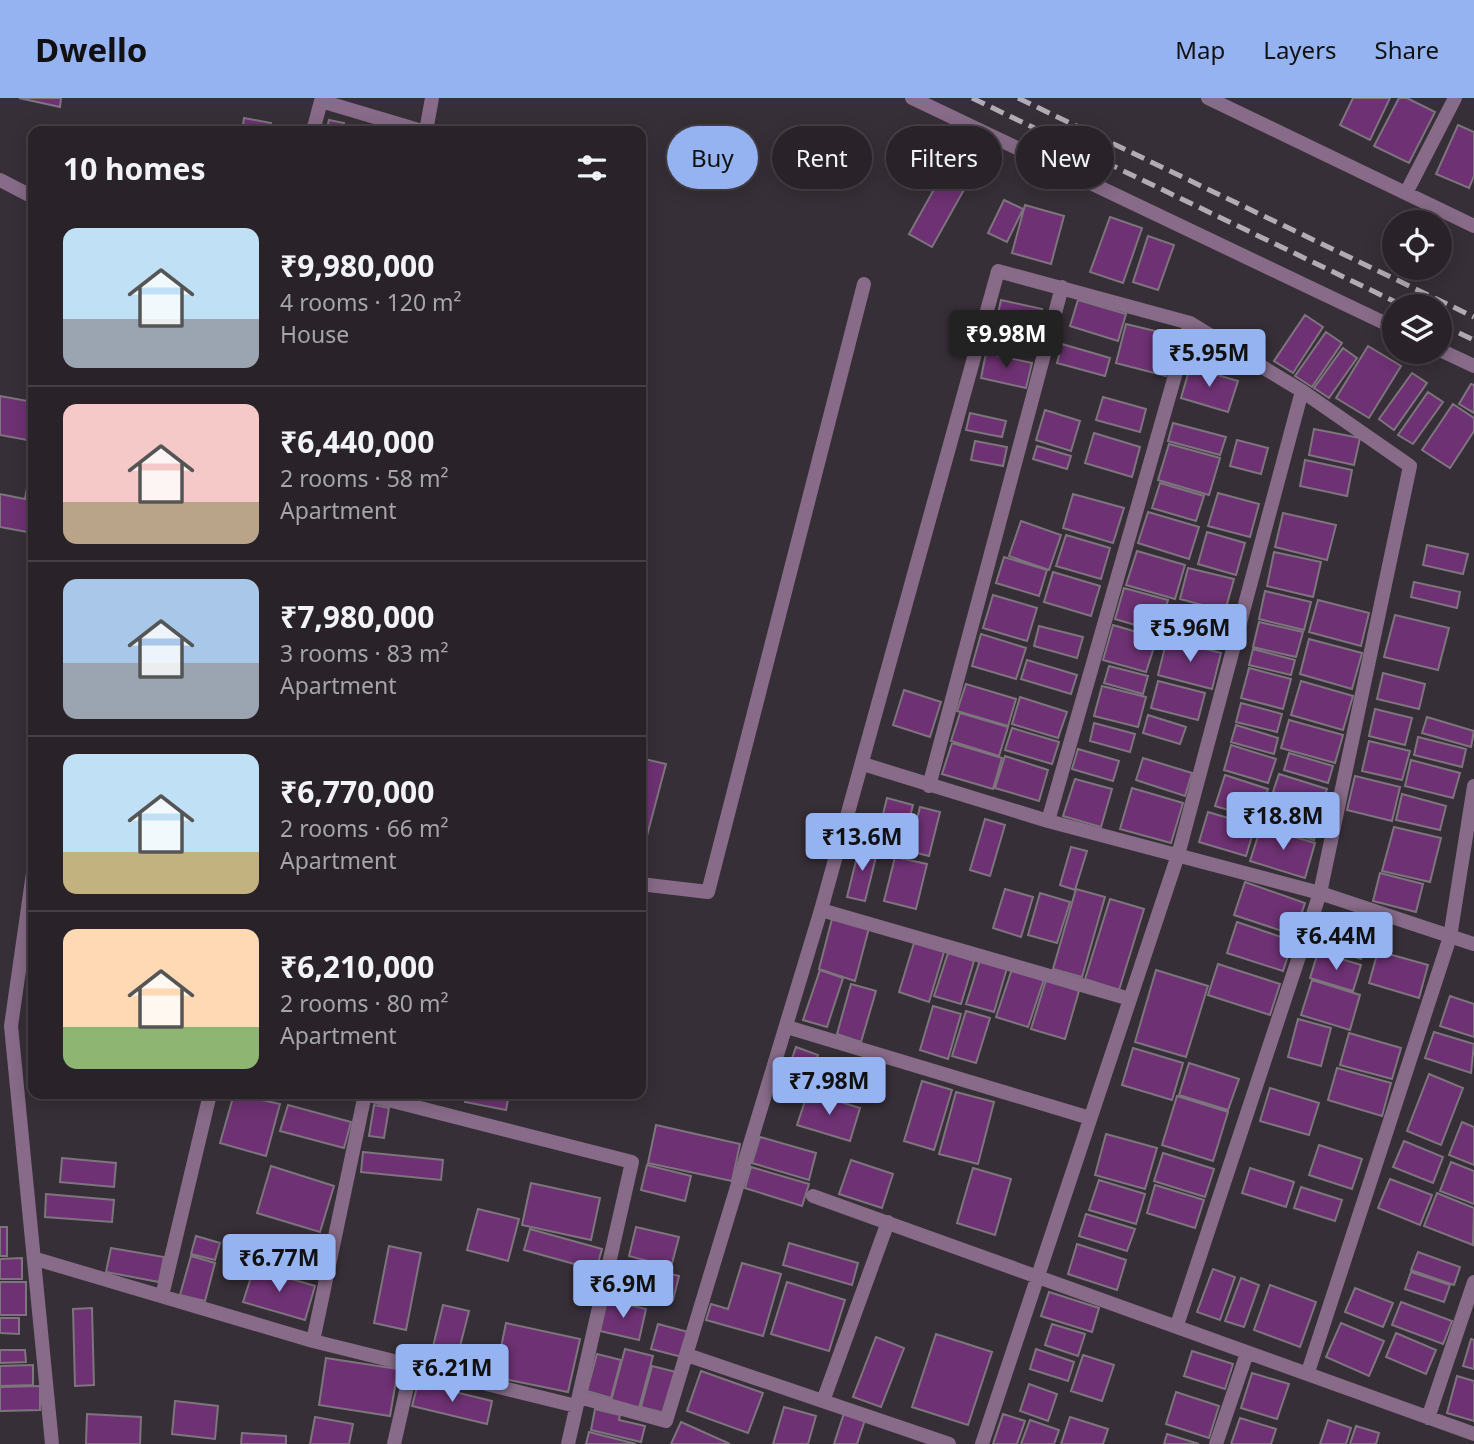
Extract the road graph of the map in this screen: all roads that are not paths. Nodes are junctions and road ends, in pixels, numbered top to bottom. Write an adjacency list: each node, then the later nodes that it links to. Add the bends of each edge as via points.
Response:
1 (432, 98): 7 (street)
2 (912, 98): 14 (street)
3 (1208, 98): 9 (street)
4 (1455, 98): 9 (street)
5 (314, 126): 6 (street, via 321,101)
6 (407, 126)
7 (425, 126)
8 (0, 180): 10 (street)
9 (1406, 193): 11 (street)
10 (28, 194)
11 (1474, 226)
12 (864, 284): 24 (street, via 708,892)
13 (1062, 287): 15 (street); 19 (street, via 998,271); 20 (street)
14 (1382, 322)
15 (1190, 323): 18 (street); 22 (street)
16 (1452, 356): 17 (street)
17 (1474, 366)
18 (1302, 391): 23 (street); 25 (street, via 1409,466)
19 (863, 764): 20 (street); 27 (street)
20 (929, 786): 22 (street)
21 (1474, 786): 28 (street)
22 (1048, 821): 23 (street)
23 (1178, 855): 25 (street); 30 (street)
24 (646, 885)
25 (1320, 893): 28 (street); 42 (street)
26 (28, 908): 38 (street, via 11,1026)
27 (821, 910): 30 (street); 31 (street)
28 (1450, 937): 29 (street); 47 (street)
29 (1474, 944)
30 (1130, 999): 35 (street)
31 (787, 1027): 35 (street); 45 (street)
32 (209, 1099): 41 (street)
33 (364, 1099): 43 (street)
34 (385, 1099): 49 (street, via 632,1162)
35 (1090, 1118): 39 (street)
36 (813, 1196): 37 (street)
37 (888, 1223): 39 (street); 48 (street)
38 (36, 1259): 41 (street); 52 (street)
39 (1039, 1276): 42 (street); 56 (street)
40 (1474, 1282): 50 (street)
41 (162, 1296): 43 (street)
42 (1177, 1325): 44 (street)
43 (313, 1340): 46 (street)
44 (1247, 1353): 47 (street); 57 (street)
45 (687, 1355): 48 (street); 49 (street, via 666,1421)
46 (412, 1365): 49 (street); 53 (street)
47 (1308, 1372): 50 (street)
48 (823, 1401): 55 (street)
49 (578, 1402): 54 (street)
50 (1428, 1418): 51 (street)
51 (1474, 1434)
52 (52, 1444)
53 (394, 1444)
54 (568, 1444)
55 (949, 1444)
56 (982, 1444)
57 (1216, 1444)

